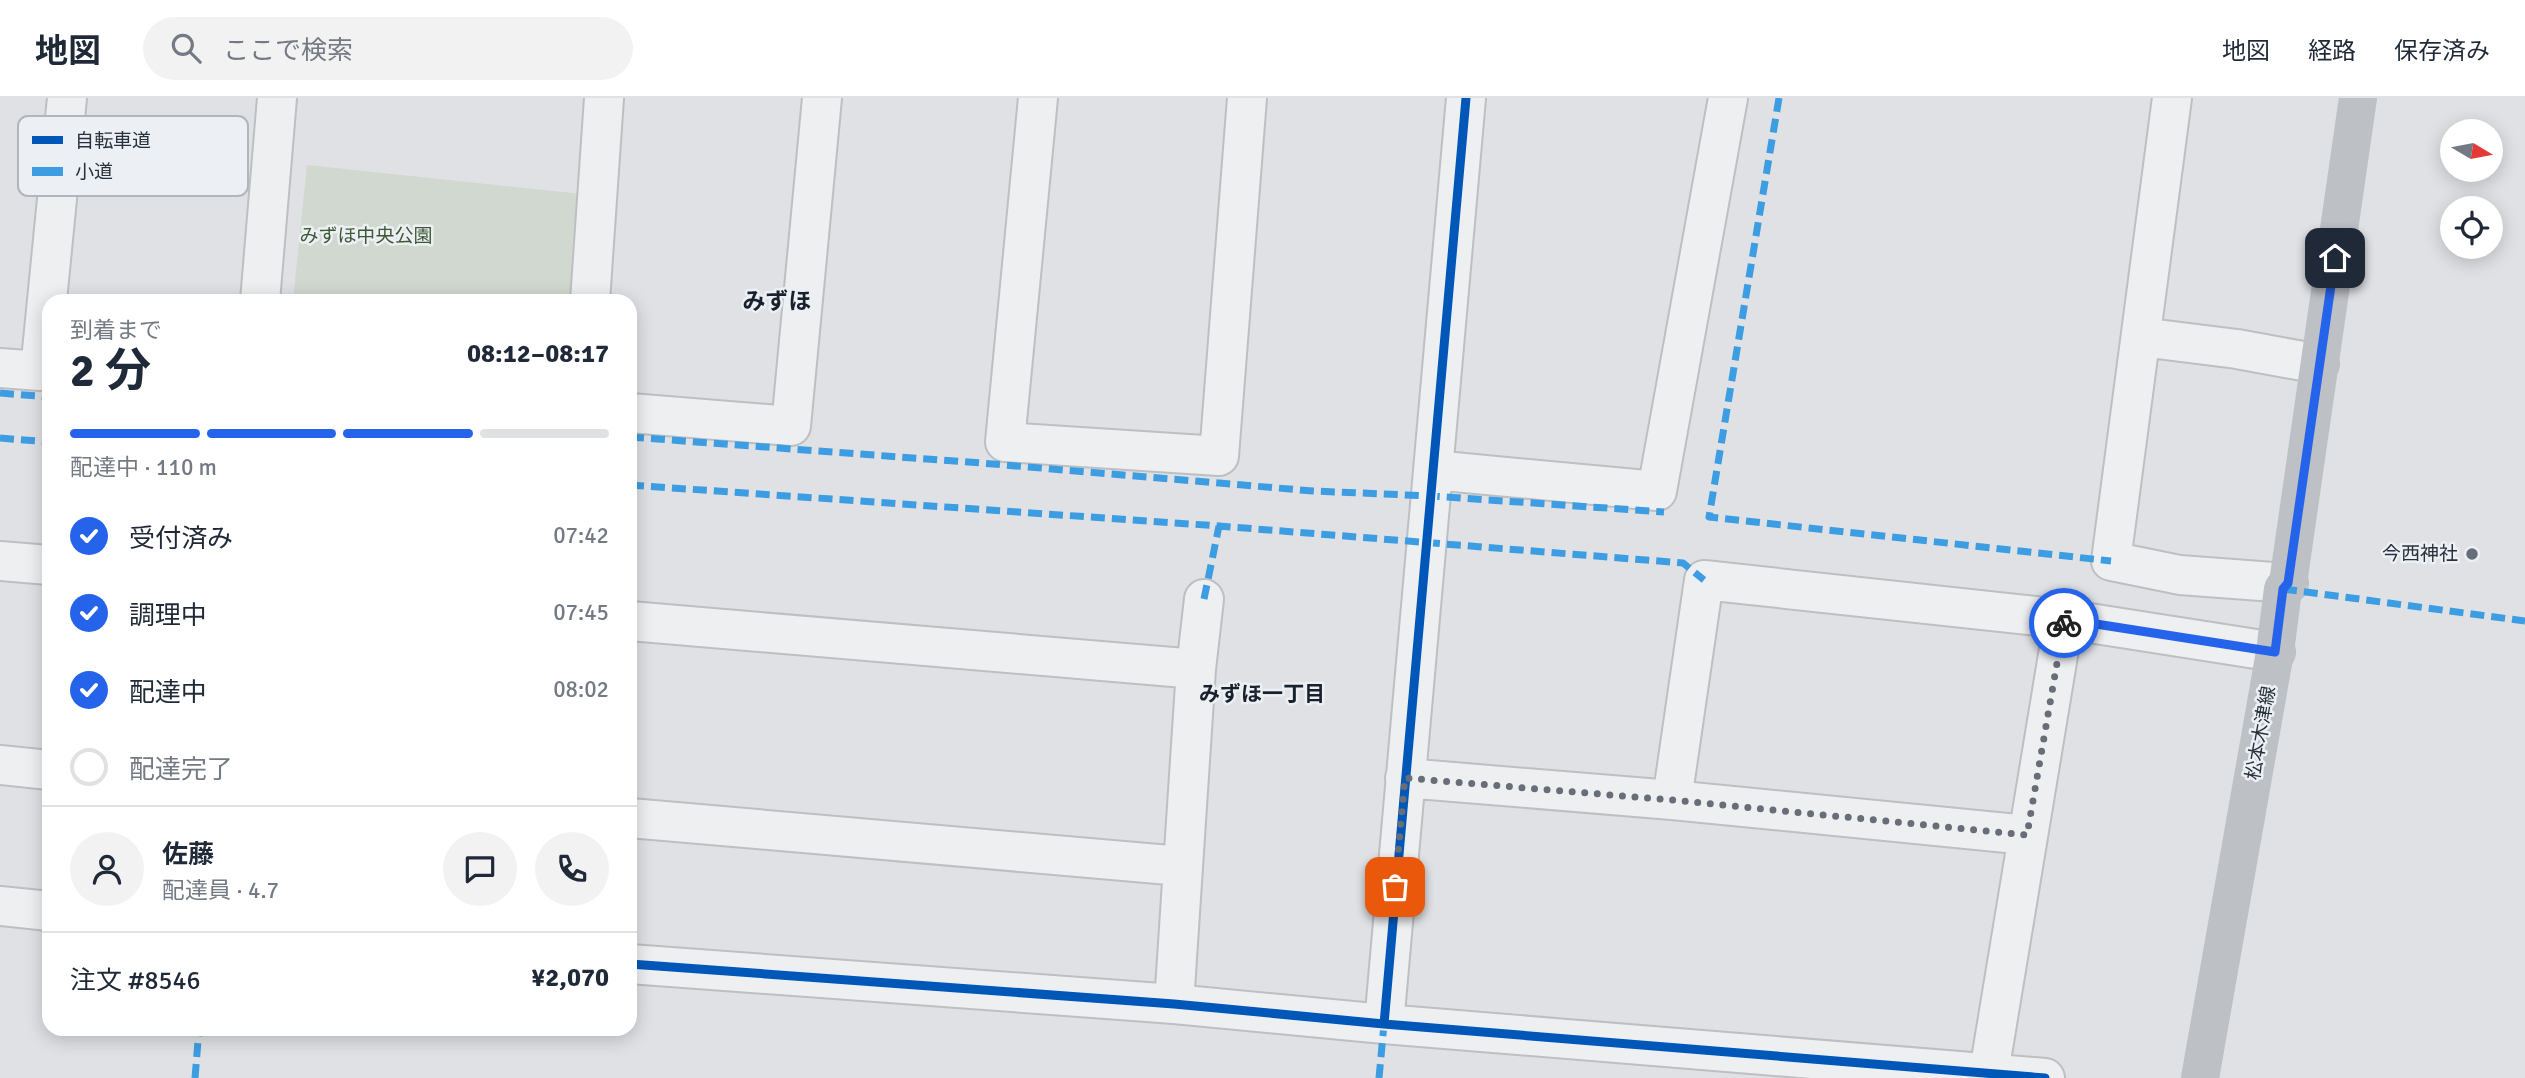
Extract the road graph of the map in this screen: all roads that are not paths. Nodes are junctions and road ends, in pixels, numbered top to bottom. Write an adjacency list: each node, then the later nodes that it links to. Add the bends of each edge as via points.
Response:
1 (67, 98): 11 (street)
2 (277, 98): 14 (street)
3 (604, 98): 15 (street)
4 (822, 98): 20 (street, via 791,426)
5 (1038, 98): 6 (street, via 1005,442 1219,456)
6 (1247, 98)
7 (1466, 98): 21 (street)
8 (1728, 98): 21 (street, via 1657,491)
9 (2172, 98): 16 (street)
10 (2358, 98): 18 (main road, 松本木津線)
11 (65, 116)
12 (57, 196): 13 (street)
13 (48, 294)
14 (261, 294)
15 (590, 294)
16 (2141, 337): 18 (street); 24 (street, via 2110,561 2180,575)
17 (42, 351): 19 (street, via 40,371)
18 (2319, 364): 24 (main road, 松本木津線)
19 (0, 368)
20 (637, 414)
21 (1433, 470): 32 (street)
22 (0, 561): 23 (street)
23 (42, 564)
24 (2288, 583): 28 (main road, 松本木津線, via 2283,589)
25 (1204, 599): 29 (street)
26 (2064, 619): 28 (street); 33 (street, via 1704,580); 35 (street)
27 (637, 622): 29 (street)
28 (2275, 652): 44 (main road, 松本木津線)
29 (1196, 669): 36 (street)
30 (0, 765): 31 (street)
31 (42, 769)
32 (1405, 778): 33 (street); 41 (street)
33 (1672, 800): 35 (street)
34 (637, 819): 36 (street)
35 (2027, 835): 42 (street)
36 (1181, 866): 40 (street)
37 (0, 906): 38 (street)
38 (42, 910)
39 (637, 965): 40 (street)
40 (1174, 1004): 41 (street)
41 (1384, 1024): 42 (street)
42 (1989, 1072): 43 (street)
43 (2045, 1078)
44 (2200, 1078)

